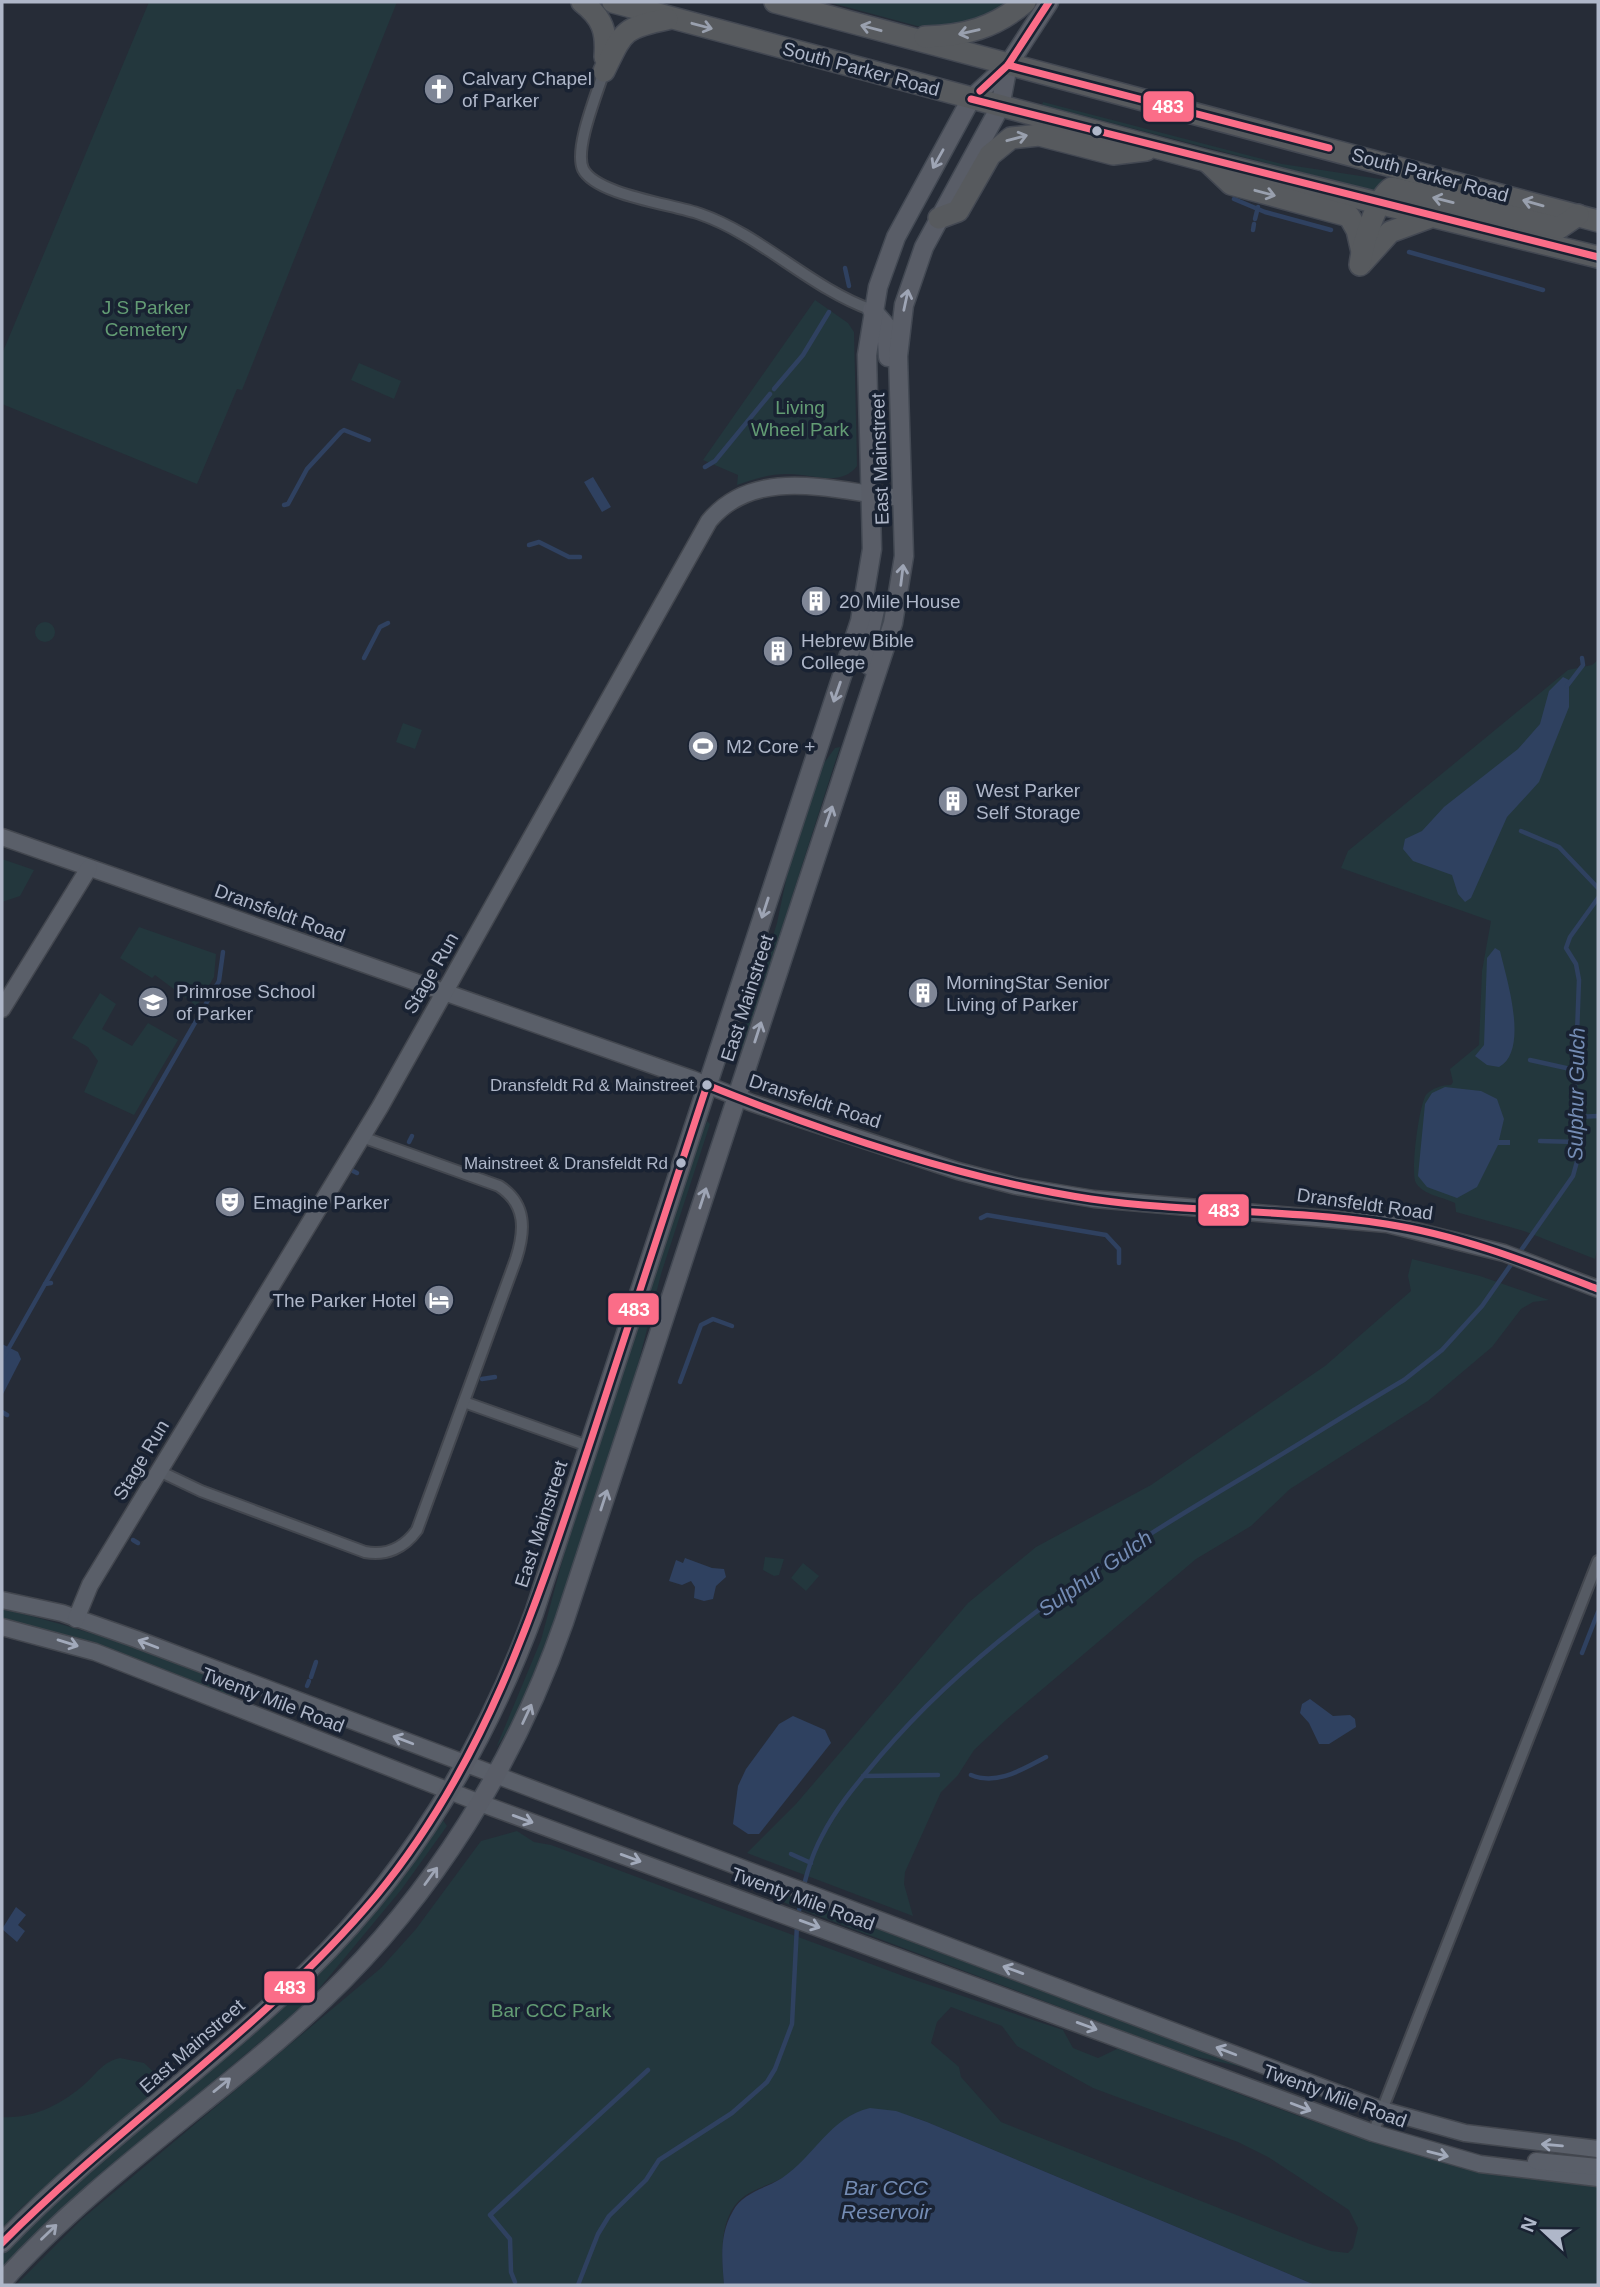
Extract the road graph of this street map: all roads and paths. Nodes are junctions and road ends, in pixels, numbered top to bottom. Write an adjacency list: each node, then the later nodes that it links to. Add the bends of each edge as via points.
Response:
1 (582, 2): 9 (highway, via 597,14 607,35)
2 (612, 2): 6 (highway, South Parker Road)
3 (775, 2): 7 (highway, South Parker Road, one-way to 3)
4 (1026, 2): 7 (highway, one-way to 7, via 996,24 978,30)
5 (1049, 2): 8 (main road, East Mainstreet)
6 (671, 18): 9 (highway, via 642,24 621,35); 10 (highway, South Parker Road, one-way to 10)
7 (905, 37): 8 (highway, South Parker Road)
8 (1008, 65): 10 (main road, East Mainstreet); 11 (main road, East Mainstreet); 17 (highway, South Parker Road, one-way to 8)
9 (604, 71): 20 (street, via 581,150 582,164 593,182 712,218 843,299)
10 (971, 99): 11 (highway, South Parker Road); 20 (main road, East Mainstreet, one-way to 20, via 896,237)
11 (1000, 107): 12 (highway, South Parker Road); 16 (main road, East Mainstreet)
12 (1161, 149): 13 (highway, South Parker Road); 16 (highway, one-way to 12, via 958,211 990,155 1011,138 1038,135 1113,154)
13 (1207, 161): 14 (highway, South Parker Road); 18 (highway, one-way to 18, via 1231,184 1349,216)
14 (1379, 204): 15 (highway, South Parker Road); 17 (highway, one-way to 14, via 1559,228 1391,188); 18 (highway)
15 (1430, 217): 18 (highway, via 1390,232 1360,265); 19 (highway, South Parker Road)
16 (940, 218): 21 (main road, East Mainstreet, one-way to 16, via 899,348 904,305 918,260)
17 (1588, 218)
18 (1362, 252)
19 (1598, 257)
20 (872, 310): 21 (main road, via 886,326 889,409); 22 (main road, East Mainstreet, via 866,371)
21 (901, 429): 23 (main road, East Mainstreet)
22 (871, 495): 23 (main road, Stage Run); 24 (main road, East Mainstreet); 28 (main road, Stage Run, via 775,485 730,500 713,516)
23 (904, 498): 25 (main road, East Mainstreet, one-way to 23, via 900,592)
24 (870, 575): 25 (main road, via 879,592 866,656); 30 (main road, East Mainstreet, one-way to 30, via 860,621)
25 (877, 670): 31 (main road, East Mainstreet, one-way to 25)
26 (2, 837): 27 (main road, Dransfeldt Road)
27 (89, 867): 28 (main road, Dransfeldt Road); 29 (main road)
28 (443, 994): 30 (main road, Dransfeldt Road); 32 (main road, Stage Run)
29 (2, 1009)
30 (706, 1085): 31 (main road, Dransfeldt Road); 35 (main road, East Mainstreet)
31 (736, 1097): 33 (main road, Dransfeldt Road, via 958,1171 1029,1189 1109,1201 1362,1220 1504,1253); 42 (main road, East Mainstreet, one-way to 31, via 555,1650)
32 (362, 1137): 34 (street, via 499,1186 521,1214 520,1245); 36 (main road, Stage Run)
33 (1598, 1289)
34 (464, 1402): 35 (street); 36 (street, via 418,1527 404,1544 383,1553 360,1551)
35 (588, 1446): 41 (main road, East Mainstreet, via 526,1635)
36 (159, 1471): 39 (main road, Stage Run, via 90,1585)
37 (1598, 1561): 45 (street)
38 (2, 1600): 39 (main road, Twenty Mile Road)
39 (76, 1619): 41 (main road, Twenty Mile Road, one-way to 39)
40 (2, 1627): 43 (main road, Twenty Mile Road, one-way to 43, via 95,1652)
41 (467, 1764): 42 (main road, Twenty Mile Road); 43 (main road, East Mainstreet)
42 (496, 1775): 44 (main road, East Mainstreet); 45 (main road, Twenty Mile Road, one-way to 42)
43 (450, 1791): 44 (main road, Twenty Mile Road); 51 (main road, East Mainstreet, via 387,1882 308,1971 54,2192)
44 (480, 1803): 46 (main road, Twenty Mile Road, one-way to 46); 52 (main road, East Mainstreet, one-way to 44, via 71,2212 342,1981 419,1893)
45 (1382, 2109): 46 (street); 47 (main road, Twenty Mile Road, one-way to 45, via 1465,2133)
46 (1373, 2133): 49 (main road, Twenty Mile Road, one-way to 49)
47 (1598, 2149)
48 (1598, 2167): 49 (main road, via 1525,2159)
49 (1507, 2168): 50 (main road, Twenty Mile Road)
50 (1598, 2178)
51 (2, 2243)
52 (2, 2282)

